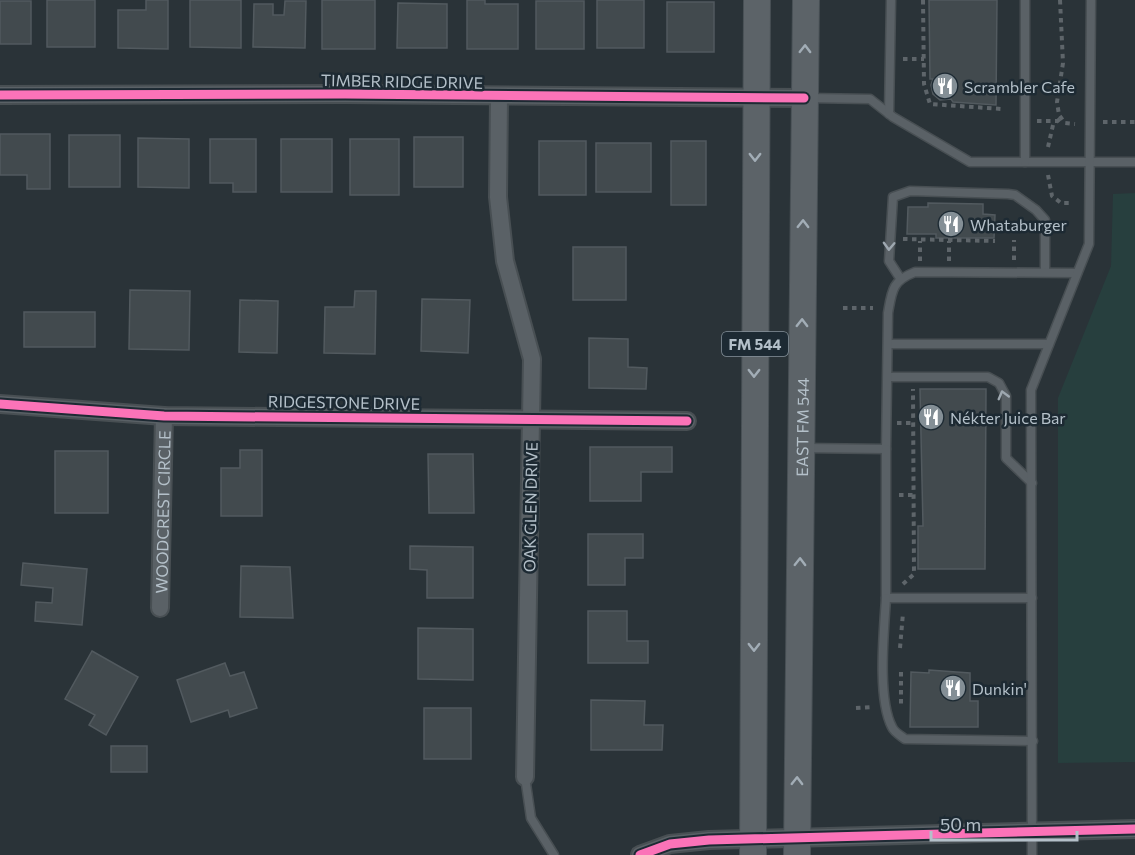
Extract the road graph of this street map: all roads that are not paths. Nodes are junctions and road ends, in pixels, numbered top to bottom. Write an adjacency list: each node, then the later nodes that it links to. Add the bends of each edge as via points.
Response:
1 (757, 0): 8 (main road, FM 544)
2 (806, 0): 9 (main road, EAST FM 544 / FM 544, one-way to 2)
3 (891, 0): 10 (lane)
4 (1025, 0): 11 (lane)
5 (1091, 0): 13 (lane)
6 (0, 95): 7 (street, TIMBER RIDGE DRIVE)
7 (499, 97): 8 (street, TIMBER RIDGE DRIVE); 22 (street, OAK GLEN DRIVE, via 500,208 506,261 532,359)
8 (755, 98): 9 (street, TIMBER RIDGE DRIVE); 34 (main road, FM 544, one-way to 34)
9 (804, 98): 10 (lane, via 870,99); 24 (main road, EAST FM 544 / FM 544, one-way to 9)
10 (890, 114): 11 (lane, via 970,162)
11 (1024, 162): 13 (lane)
12 (1135, 162): 13 (lane)
13 (1090, 163): 15 (lane, via 1089,244)
14 (1045, 271): 15 (lane); 16 (lane, via 915,272); 16 (lane, one-way to 16, via 1045,220 1015,195 910,191 893,197 890,210 888,261)
15 (1077, 273): 18 (lane)
16 (900, 278): 17 (lane, via 890,300)
17 (889, 344): 18 (lane); 19 (lane)
18 (1049, 344): 26 (lane, via 1031,390)
19 (888, 377): 25 (lane); 26 (lane, one-way to 19, via 1006,458 1006,396 999,383 988,377)
20 (0, 404): 21 (street, RIDGESTONE DRIVE)
21 (164, 416): 22 (street, RIDGESTONE DRIVE); 29 (street, WOODCREST CIRCLE)
22 (532, 419): 23 (street, RIDGESTONE DRIVE); 31 (street, OAK GLEN DRIVE)
23 (687, 421)
24 (801, 448): 25 (lane); 35 (main road, EAST FM 544 / FM 544, one-way to 24)
25 (886, 449): 27 (lane)
26 (1032, 483): 28 (lane)
27 (886, 598): 28 (lane); 30 (lane, via 883,656 892,728 905,739)
28 (1032, 598): 30 (lane)
29 (160, 608)
30 (1033, 741): 33 (lane)
31 (525, 777): 36 (lane, via 531,818)
32 (1135, 830): 33 (street)
33 (1033, 832): 35 (street); 38 (lane)
34 (753, 847): 35 (street); 37 (street, via 709,840 670,844)
35 (797, 847)
36 (554, 855)
37 (640, 855)
38 (1032, 855)

